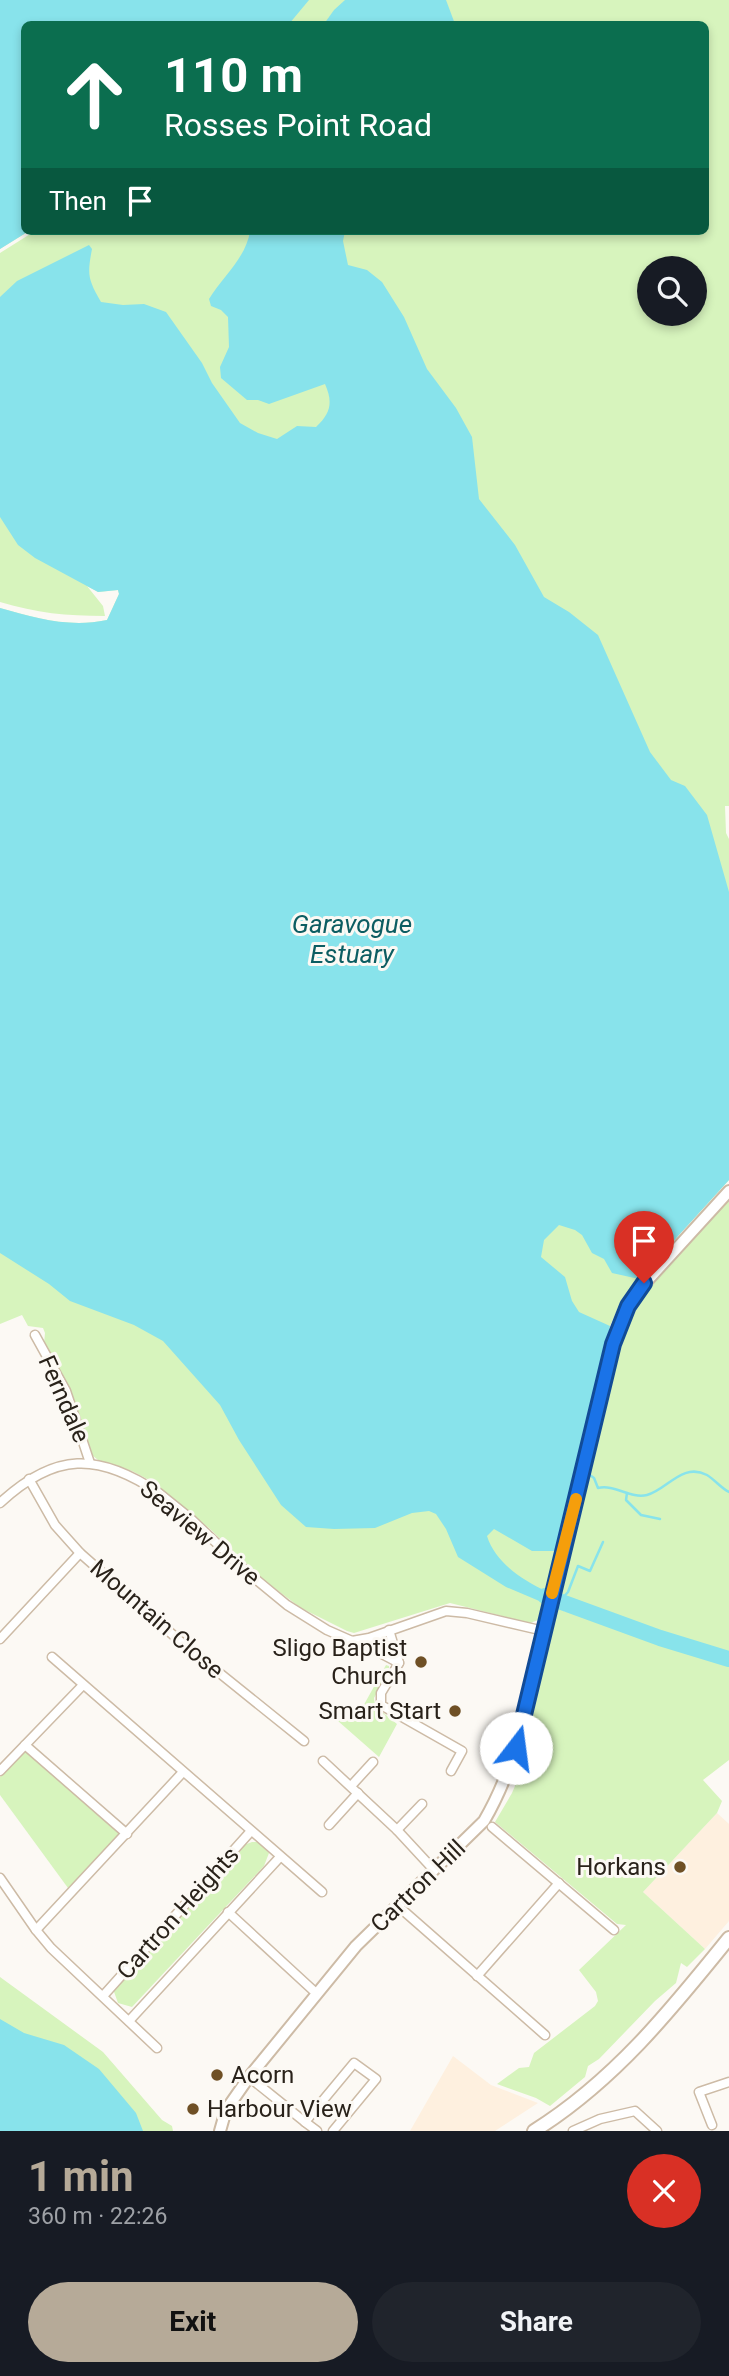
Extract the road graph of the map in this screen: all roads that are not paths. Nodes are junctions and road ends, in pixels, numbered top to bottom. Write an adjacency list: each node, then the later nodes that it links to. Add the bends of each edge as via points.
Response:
1 (729, 1191): 8 (main road, Cartron Hill, via 637,1292 620,1322)
2 (35, 1335): 3 (street, Ferndale, via 66,1391)
3 (90, 1463): 4 (street, Seaview Drive, via 67,1464); 10 (street, Seaview Drive, via 140,1480 287,1605 327,1630)
4 (29, 1479): 5 (street, Seaview Drive); 6 (street, Mountain Close, via 55,1525)
5 (0, 1503)
6 (80, 1553): 9 (street); 14 (street, Mountain Close)
7 (389, 1630): 8 (street, via 453,1611); 10 (street); 12 (street)
8 (544, 1631): 30 (main road, Cartron Hill, via 521,1733 497,1798 484,1821)
9 (0, 1639)
10 (358, 1641): 12 (street, Seaview Drive)
11 (52, 1657): 13 (street)
12 (398, 1663): 19 (street, via 381,1693 381,1705 462,1751)
13 (83, 1685): 15 (street); 20 (street)
14 (304, 1741)
15 (25, 1745): 18 (street); 28 (street)
16 (323, 1761): 21 (street)
17 (373, 1762): 21 (street)
18 (0, 1771)
19 (451, 1771)
20 (183, 1772): 27 (street); 28 (street)
21 (351, 1786): 22 (street)
22 (358, 1793): 24 (street); 26 (street)
23 (422, 1804): 26 (street)
24 (329, 1825)
25 (492, 1827): 32 (street)
26 (397, 1830): 30 (street)
27 (251, 1831): 29 (street, Cartron Heights); 41 (street, Cartron Heights)
28 (127, 1834): 36 (street)
29 (280, 1857): 33 (street, Cartron Heights); 35 (street, Cartron Heights)
30 (434, 1870): 34 (main road, Cartron Hill)
31 (0, 1878): 36 (street)
32 (559, 1884): 37 (street); 39 (street)
33 (321, 1892)
34 (398, 1906): 39 (street); 40 (main road, Cartron Hill)
35 (228, 1912): 40 (street, Cartron Heights); 42 (street, Cartron Heights)
36 (36, 1930): 41 (street)
37 (614, 1930)
38 (729, 1938): 52 (highway, via 639,2045 588,2092)
39 (477, 1976): 43 (street)
40 (316, 1993): 45 (main road, Cartron Hill)
41 (103, 1996): 42 (street, Cartron Heights)
42 (129, 2021): 44 (street, Cartron Heights)
43 (545, 2035)
44 (157, 2048)
45 (249, 2077): 47 (street); 49 (main road, Cartron Hill, via 226,2110)
46 (729, 2082): 48 (street, via 699,2092)
47 (305, 2122): 50 (street); 51 (street, via 354,2063 376,2079)
48 (712, 2125)
49 (220, 2131)
50 (317, 2131)
51 (333, 2131)
52 (534, 2131)
53 (573, 2131): 54 (street, via 635,2111)
54 (657, 2131)

